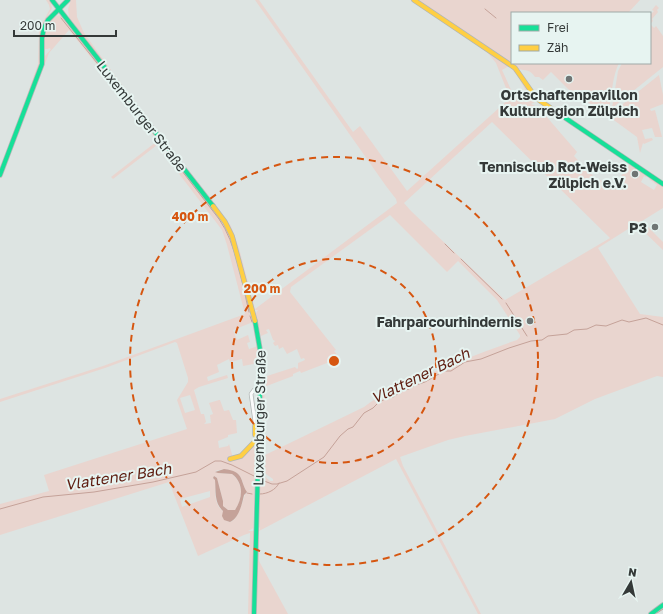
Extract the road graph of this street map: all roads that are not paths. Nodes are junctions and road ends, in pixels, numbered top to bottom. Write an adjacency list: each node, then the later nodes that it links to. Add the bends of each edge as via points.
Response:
1 (52, 0): 4 (main road, Luxemburger Straße)
2 (68, 0): 4 (main road)
3 (414, 0): 6 (main road, via 515,68 536,98)
4 (59, 9): 5 (main road, via 44,27 42,64); 7 (main road, Luxemburger Straße, via 228,227 259,337)
5 (0, 175)
6 (663, 184)
7 (261, 391): 8 (main road, Luxemburger Straße); 8 (street, via 254,390 251,394 254,422)
8 (259, 424): 9 (main road, Luxemburger Straße)
9 (259, 437): 10 (main road, via 242,455); 12 (main road, Luxemburger Straße)
10 (230, 459)
11 (663, 605): 13 (main road)
12 (254, 614)
13 (651, 614)

